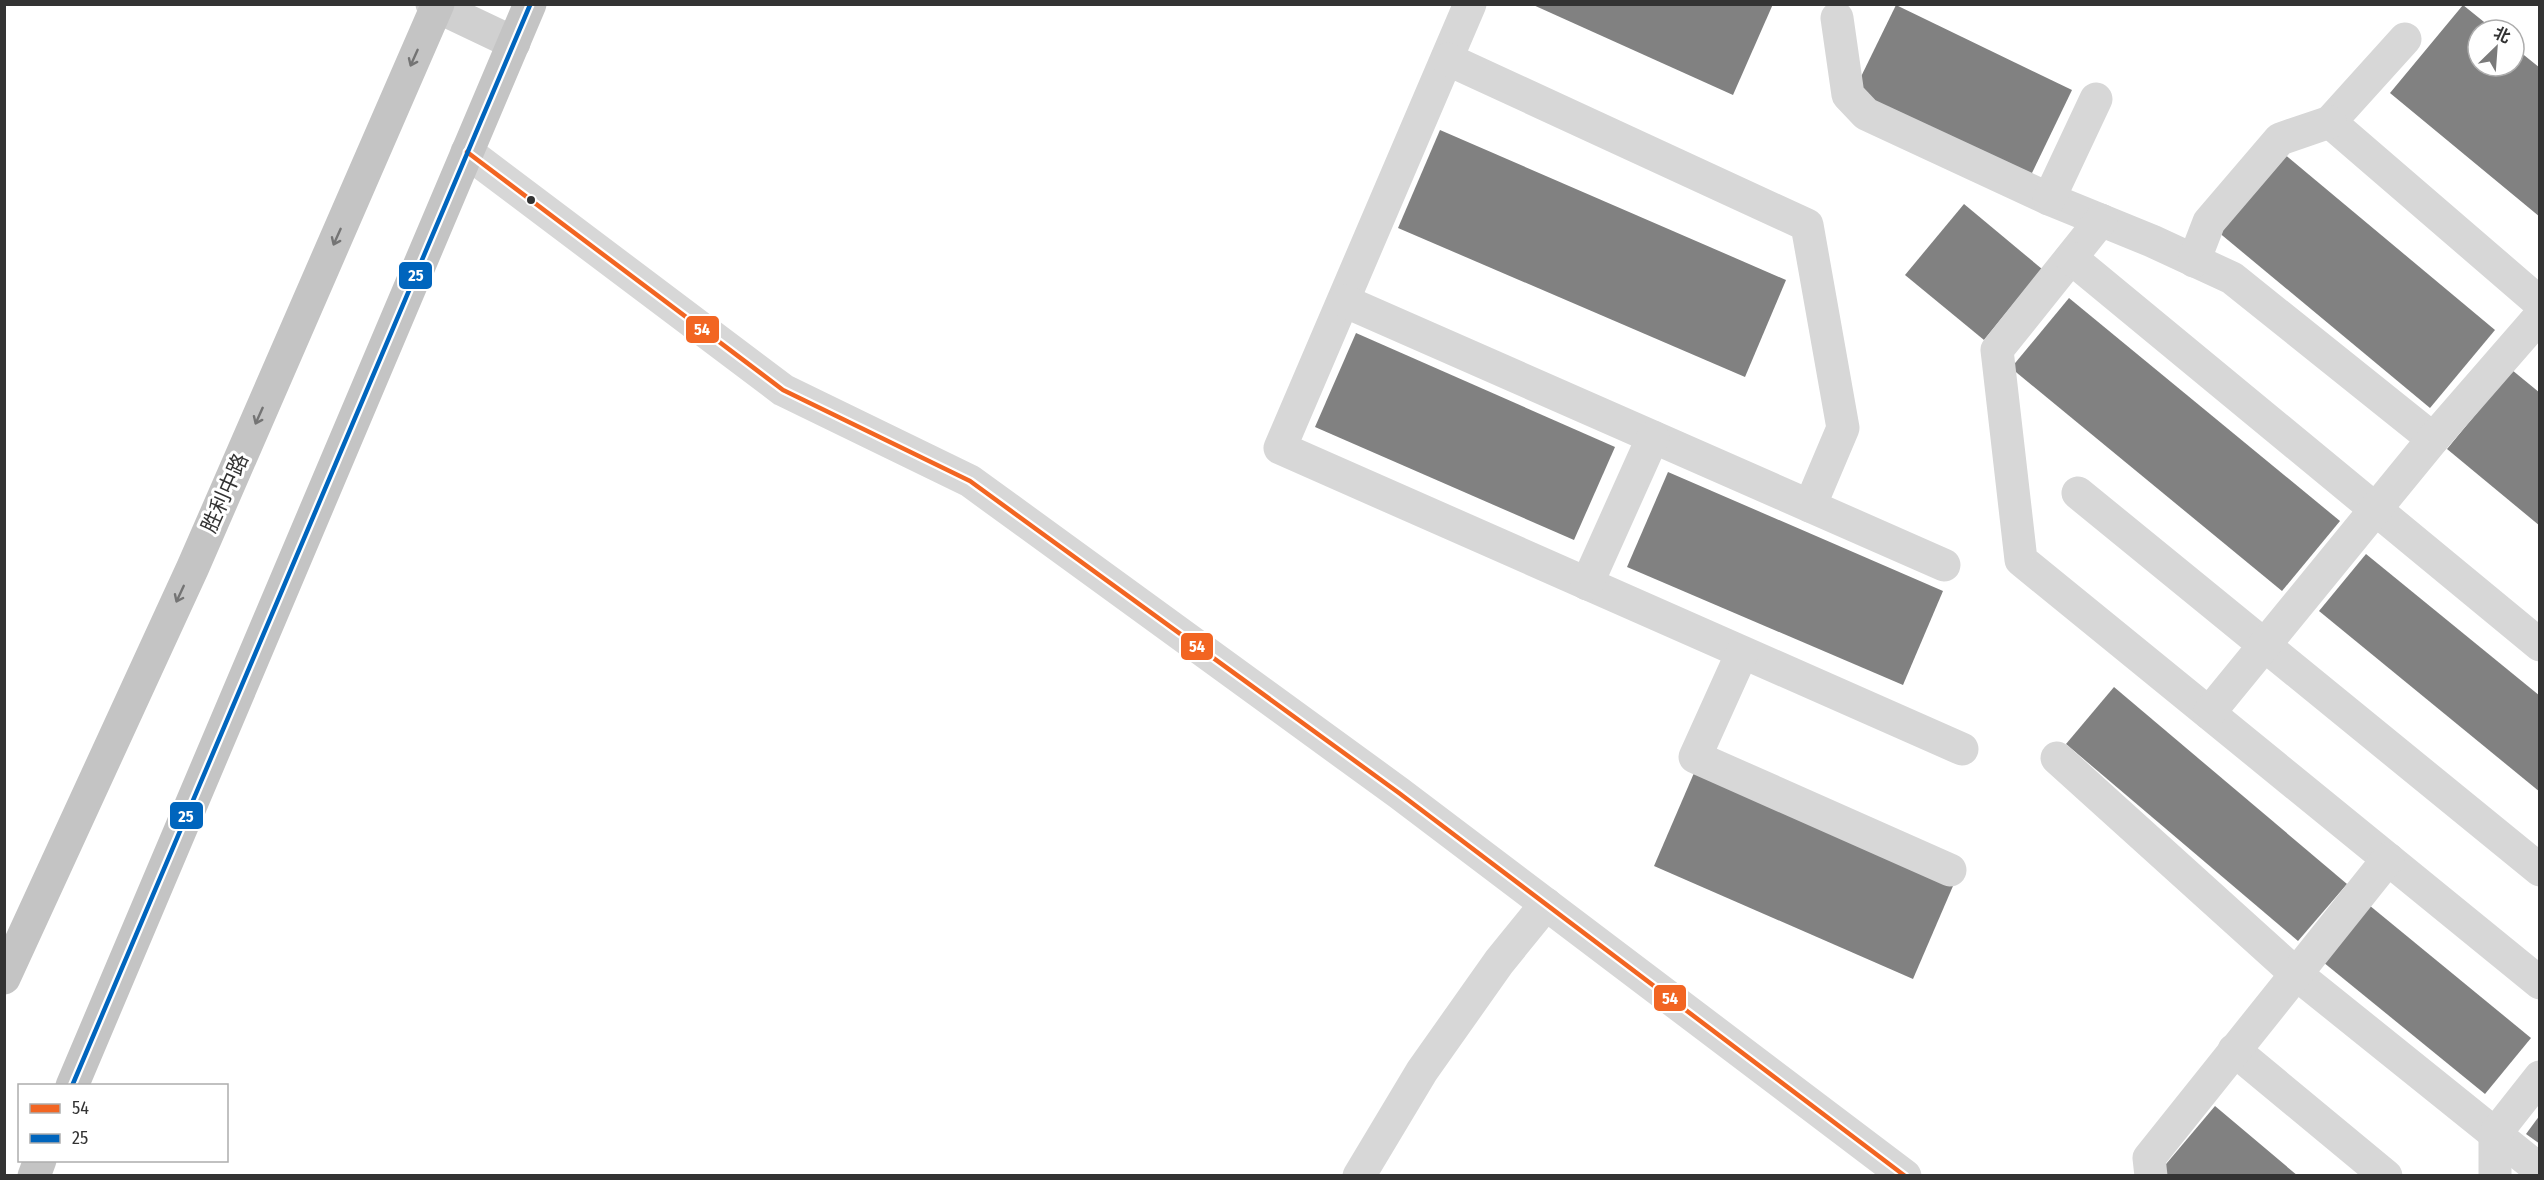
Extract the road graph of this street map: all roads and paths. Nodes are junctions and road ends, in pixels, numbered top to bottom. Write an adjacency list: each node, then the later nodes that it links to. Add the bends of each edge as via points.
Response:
1 (530, 4): 6 (highway)
2 (1470, 4): 7 (street)
3 (435, 6): 6 (street); 36 (highway, 胜利中路, one-way to 36, via 193,567)
4 (1837, 18): 11 (street, via 1848,95 1866,114)
5 (2405, 39): 9 (street)
6 (514, 43): 10 (highway)
7 (1447, 59): 15 (street); 21 (street, via 1807,225 1843,428)
8 (2096, 99): 11 (street)
9 (2330, 122): 14 (street, via 2280,139 2209,222); 16 (street)
10 (467, 152): 34 (street, via 783,390 970,481); 40 (highway)
11 (2049, 200): 12 (street)
12 (2101, 220): 13 (street); 14 (street)
13 (2071, 258): 22 (street); 28 (street, via 1997,350 2021,560)
14 (2194, 261): 19 (street, via 2232,278)
15 (1344, 301): 18 (street); 24 (street, via 1280,448)
16 (2540, 303)
17 (2540, 316): 19 (street)
18 (1653, 437): 21 (street); 24 (street)
19 (2433, 440): 22 (street)
20 (2078, 493): 25 (street)
21 (1810, 506): 23 (street)
22 (2376, 509): 25 (street); 26 (street)
23 (1944, 565)
24 (1587, 584): 27 (street)
25 (2265, 645): 28 (street); 33 (street)
26 (2540, 645)
27 (1742, 652): 29 (street); 32 (street, via 1695,757)
28 (2209, 713): 31 (street)
29 (1962, 750)
30 (2057, 758): 35 (street)
31 (2388, 859): 35 (street); 37 (street)
32 (1950, 870)
33 (2540, 870)
34 (1546, 904): 43 (street, via 1499,962 1422,1071); 44 (street)
35 (2295, 973): 38 (street); 41 (street)
36 (4, 978)
37 (2539, 983)
38 (2234, 1050): 45 (street, via 2149,1158); 46 (street)
39 (2540, 1077): 41 (street)
40 (73, 1084)
41 (2495, 1134): 42 (street); 47 (street)
42 (2540, 1170)
43 (1359, 1176)
44 (1905, 1176)
45 (2151, 1176)
46 (2386, 1176)
47 (2495, 1176)

